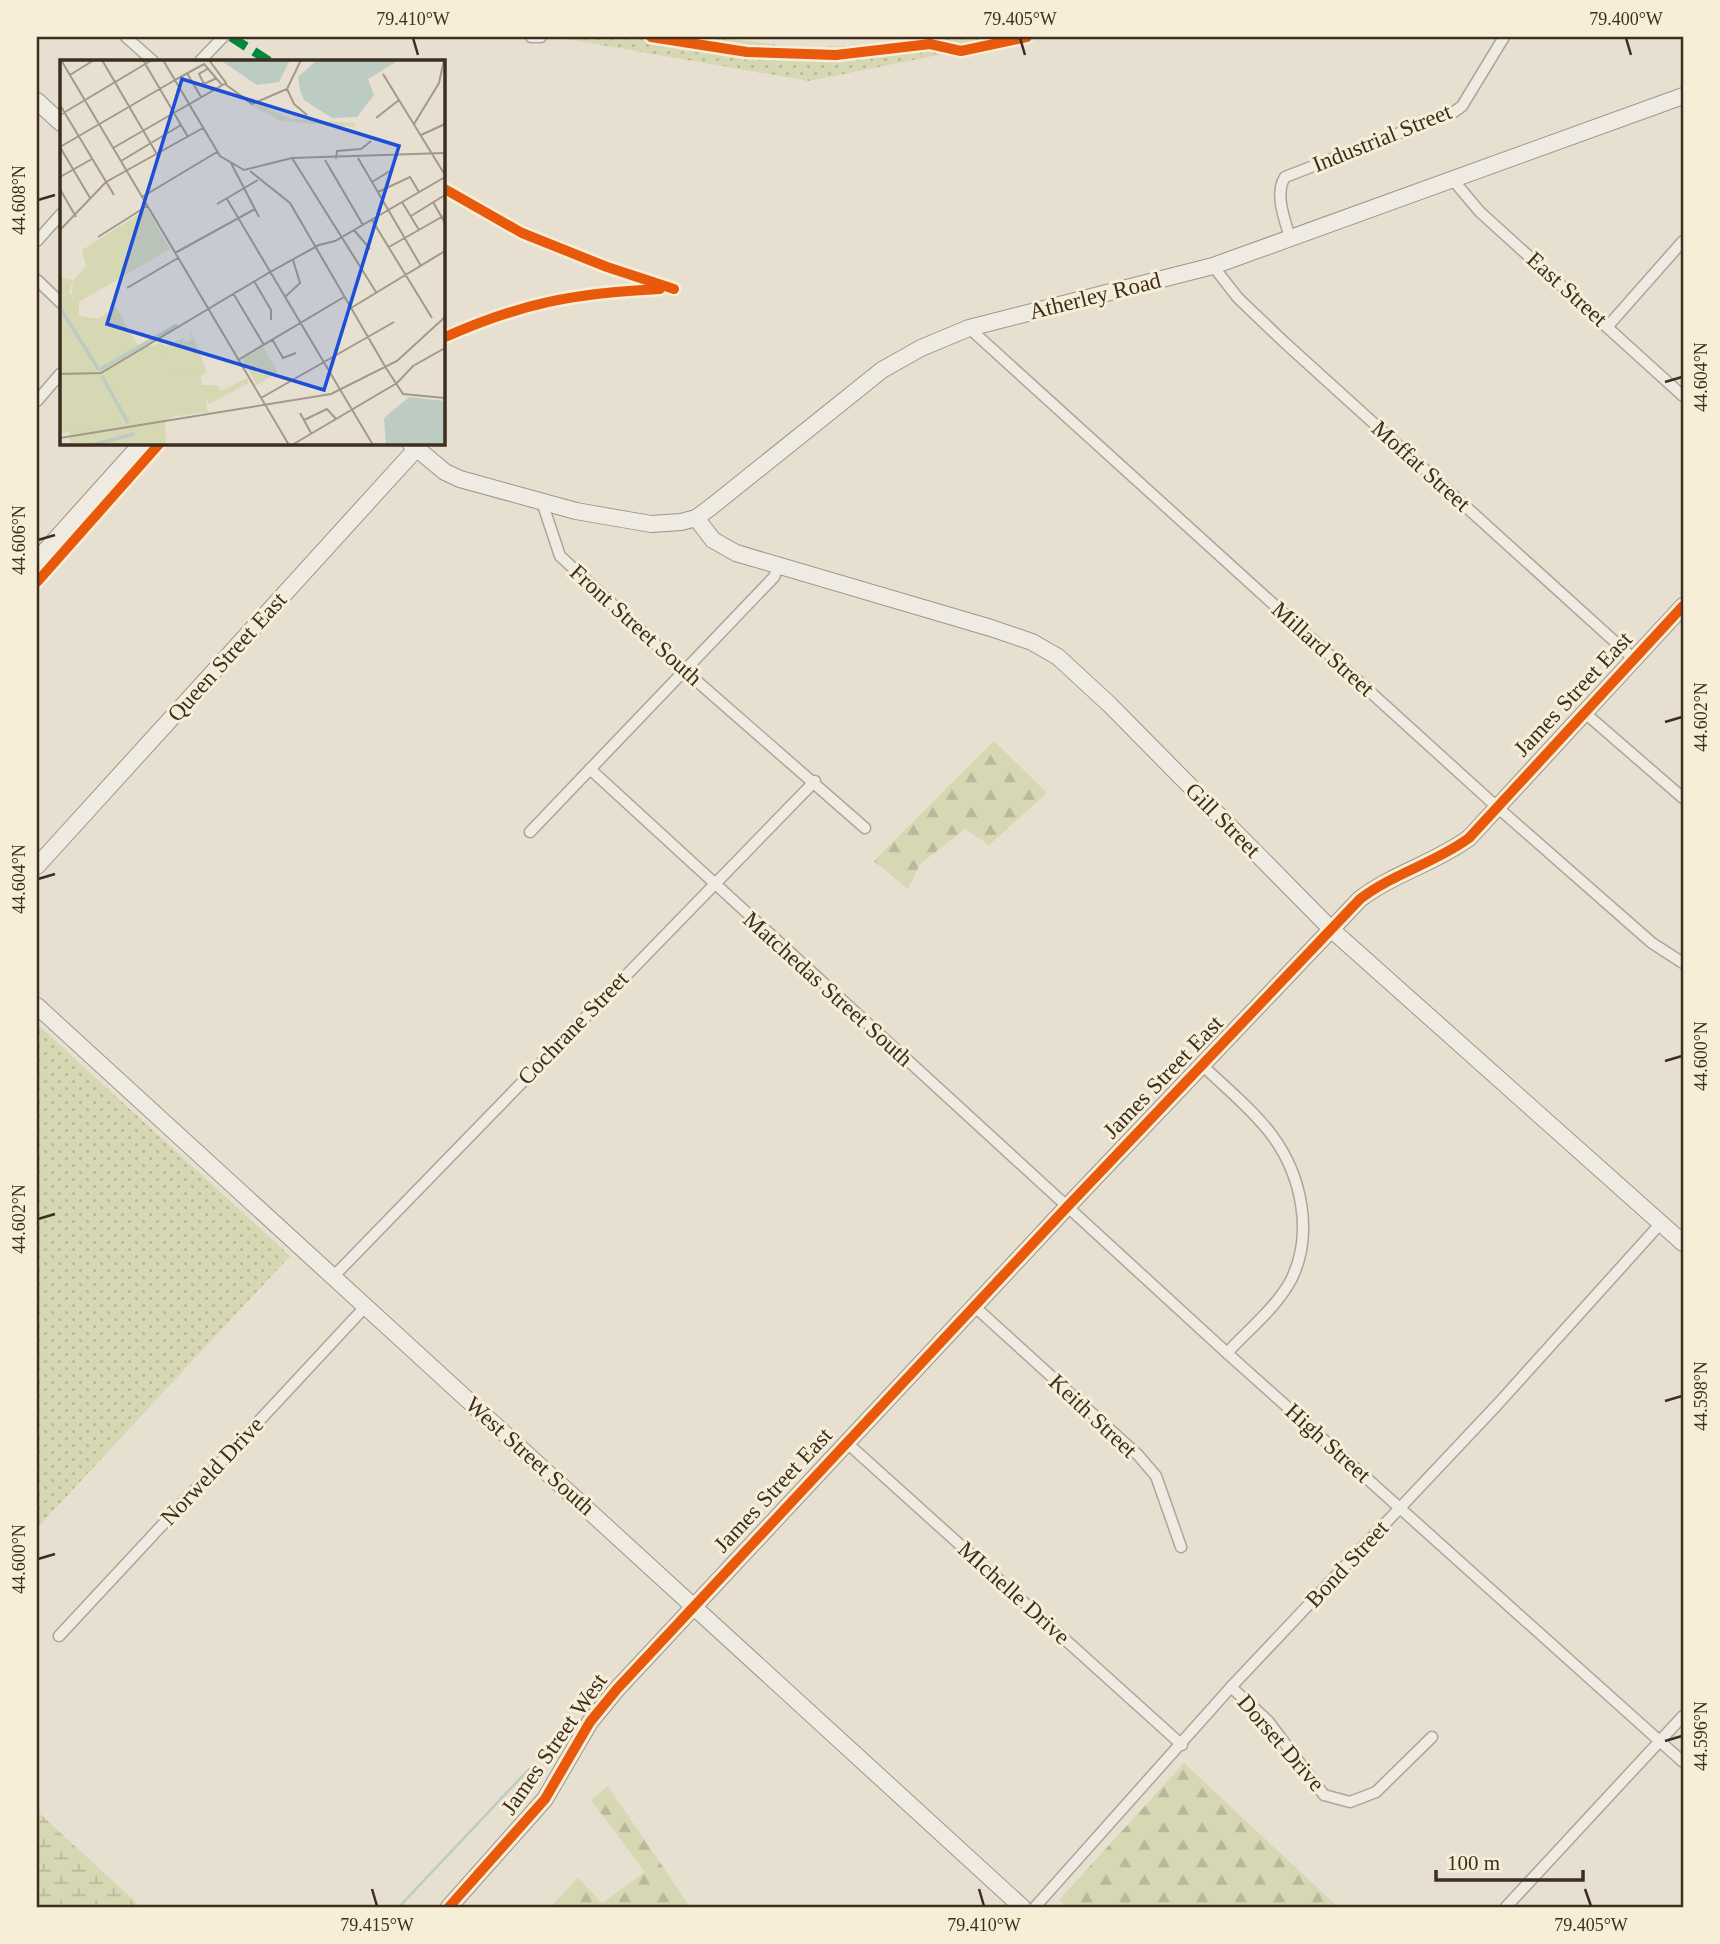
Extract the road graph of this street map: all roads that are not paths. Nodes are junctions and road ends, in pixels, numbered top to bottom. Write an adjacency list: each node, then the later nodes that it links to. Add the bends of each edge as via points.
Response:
1 (126, 37): 6 (street)
2 (223, 37): 7 (street)
3 (531, 37): 4 (street)
4 (541, 37)
5 (1504, 37): 13 (street, Industrial Street, via 1454,112 1285,177 1280,184 1281,201)
6 (152, 60)
7 (201, 60)
8 (1683, 96): 11 (street, Atherley Road)
9 (37, 101): 10 (street)
10 (60, 122)
11 (1453, 180): 13 (street, Atherley Road); 19 (street, East Street, via 1480,212)
12 (60, 215): 14 (street)
13 (1290, 238): 16 (street, Atherley Road)
14 (37, 241)
15 (1683, 242): 19 (street)
16 (1213, 266): 20 (street, Atherley Road); 33 (street, Moffat Street, via 1238,298 1284,342)
17 (37, 281): 18 (street)
18 (60, 302)
19 (1608, 326): 23 (street, East Street)
20 (969, 328): 29 (street, Atherley Road, via 882,370); 39 (street, Millard Street)
21 (60, 374): 25 (street)
22 (1683, 376): 23 (street)
23 (1673, 387): 24 (street, East Street)
24 (1683, 396)
25 (37, 401)
26 (141, 444): 30 (street)
27 (414, 446): 28 (street, via 451,475); 42 (street, Queen Street East)
28 (542, 502): 29 (street, via 636,523 681,523); 34 (street, Front Street South, via 560,556)
29 (696, 518): 31 (street, Gill Street, via 717,543)
30 (37, 560)
31 (779, 565): 34 (street, via 774,577); 44 (street, Gill Street, via 991,628 1058,657)
32 (1683, 606): 33 (street, James Street East)
33 (1634, 659): 35 (street, James Street East)
34 (685, 671): 36 (street); 37 (street, Front Street South)
35 (1585, 713): 38 (street); 39 (street, James Street East)
36 (590, 769): 41 (street); 43 (street, Matchedas Street South)
37 (815, 781): 40 (street, Front Street South); 43 (street, Cochrane Street)
38 (1683, 799)
39 (1497, 807): 44 (street, James Street East, via 1454,850 1382,883); 45 (street, Millard Street, via 1651,943)
40 (865, 828)
41 (530, 832)
42 (37, 866)
43 (712, 884): 48 (street, Matchedas Street South); 51 (street, Cochrane Street)
44 (1332, 930): 47 (street, James Street East); 49 (street, Gill Street)
45 (1683, 963)
46 (37, 1006): 51 (street, West Street South)
47 (1203, 1066): 48 (street, James Street East); 54 (street, via 1259,1120 1281,1149 1303,1215 1302,1249 1290,1281)
48 (1067, 1207): 52 (street, James Street East); 54 (street, High Street)
49 (1661, 1223): 50 (street, Gill Street); 56 (street, Bond Street)
50 (1683, 1243)
51 (333, 1277): 53 (street, West Street South)
52 (974, 1306): 55 (street, James Street East); 57 (street, Keith Street, via 1138,1455 1156,1476)
53 (365, 1307): 58 (street, West Street South); 59 (street, Norweld Drive)
54 (1227, 1353): 56 (street, High Street)
55 (846, 1442): 58 (street, James Street East); 64 (street, MIchelle Drive)
56 (1400, 1507): 60 (street, Bond Street); 63 (street, High Street)
57 (1181, 1547)
58 (694, 1606): 66 (street, James Street West, via 603,1706 545,1799); 67 (street, West Street South)
59 (59, 1636)
60 (1231, 1687): 62 (street, Dorset Drive, via 1268,1721 1324,1795 1350,1802 1376,1792); 64 (street, Bond Street)
61 (1683, 1716): 63 (street)
62 (1432, 1737)
63 (1660, 1742): 65 (street, High Street); 69 (street)
64 (1182, 1745): 68 (street, Bond Street)
65 (1683, 1762)
66 (449, 1907)
67 (1022, 1907)
68 (1035, 1907)
69 (1506, 1907)

